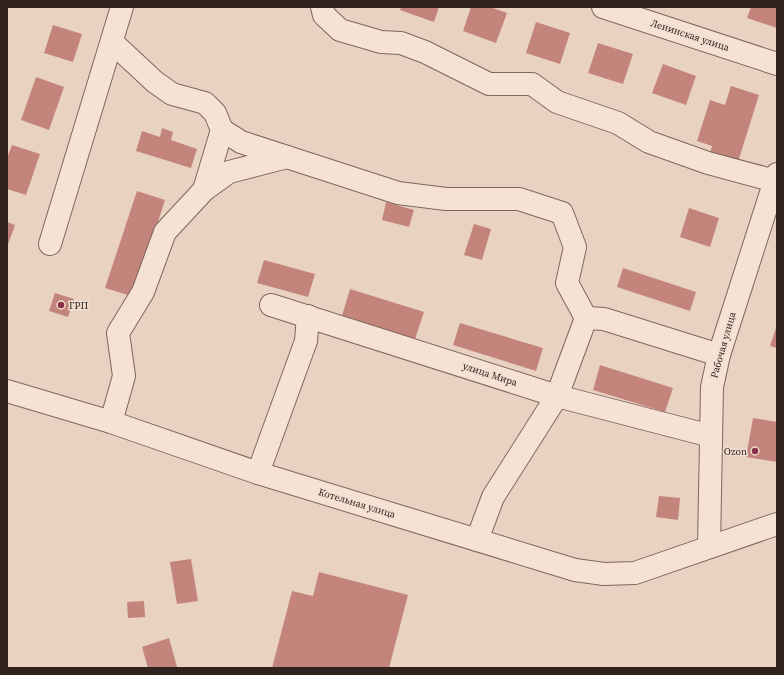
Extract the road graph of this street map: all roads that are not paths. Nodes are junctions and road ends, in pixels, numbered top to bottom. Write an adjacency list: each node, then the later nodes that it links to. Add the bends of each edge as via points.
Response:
1 (122, 7): 4 (street)
2 (322, 7): 8 (street, via 324,15 340,30 382,42 401,42 489,84 532,84 557,102 618,123 649,142 708,163)
3 (603, 7): 5 (street, Ленинская улица)
4 (112, 42): 6 (street, via 155,82 172,94 205,103 215,113); 10 (street)
5 (777, 64)
6 (222, 130): 7 (street, via 241,142); 9 (street)
7 (287, 157): 9 (street, via 229,172); 13 (street, via 398,193 446,199 519,199 562,213 575,247 567,283)
8 (776, 177): 14 (street, Рабочая улица)
9 (204, 190): 17 (street, via 165,232 143,292 118,333 124,376)
10 (50, 244)
11 (271, 305): 12 (street, улица Мира)
12 (308, 316): 16 (street, улица Мира); 19 (street, via 306,341)
13 (586, 318): 14 (street, via 604,320); 16 (street)
14 (719, 355): 18 (street, Рабочая улица, via 712,387)
15 (7, 391): 17 (street, Котельная улица)
16 (557, 396): 18 (street, улица Мира); 21 (street, via 493,497)
17 (112, 422): 19 (street, Котельная улица)
18 (711, 436): 22 (street, Рабочая улица)
19 (258, 472): 21 (street, Котельная улица)
20 (777, 524): 22 (street, Котельная улица)
21 (477, 540): 22 (street, Котельная улица, via 575,570 604,574 635,574)
22 (709, 547)

